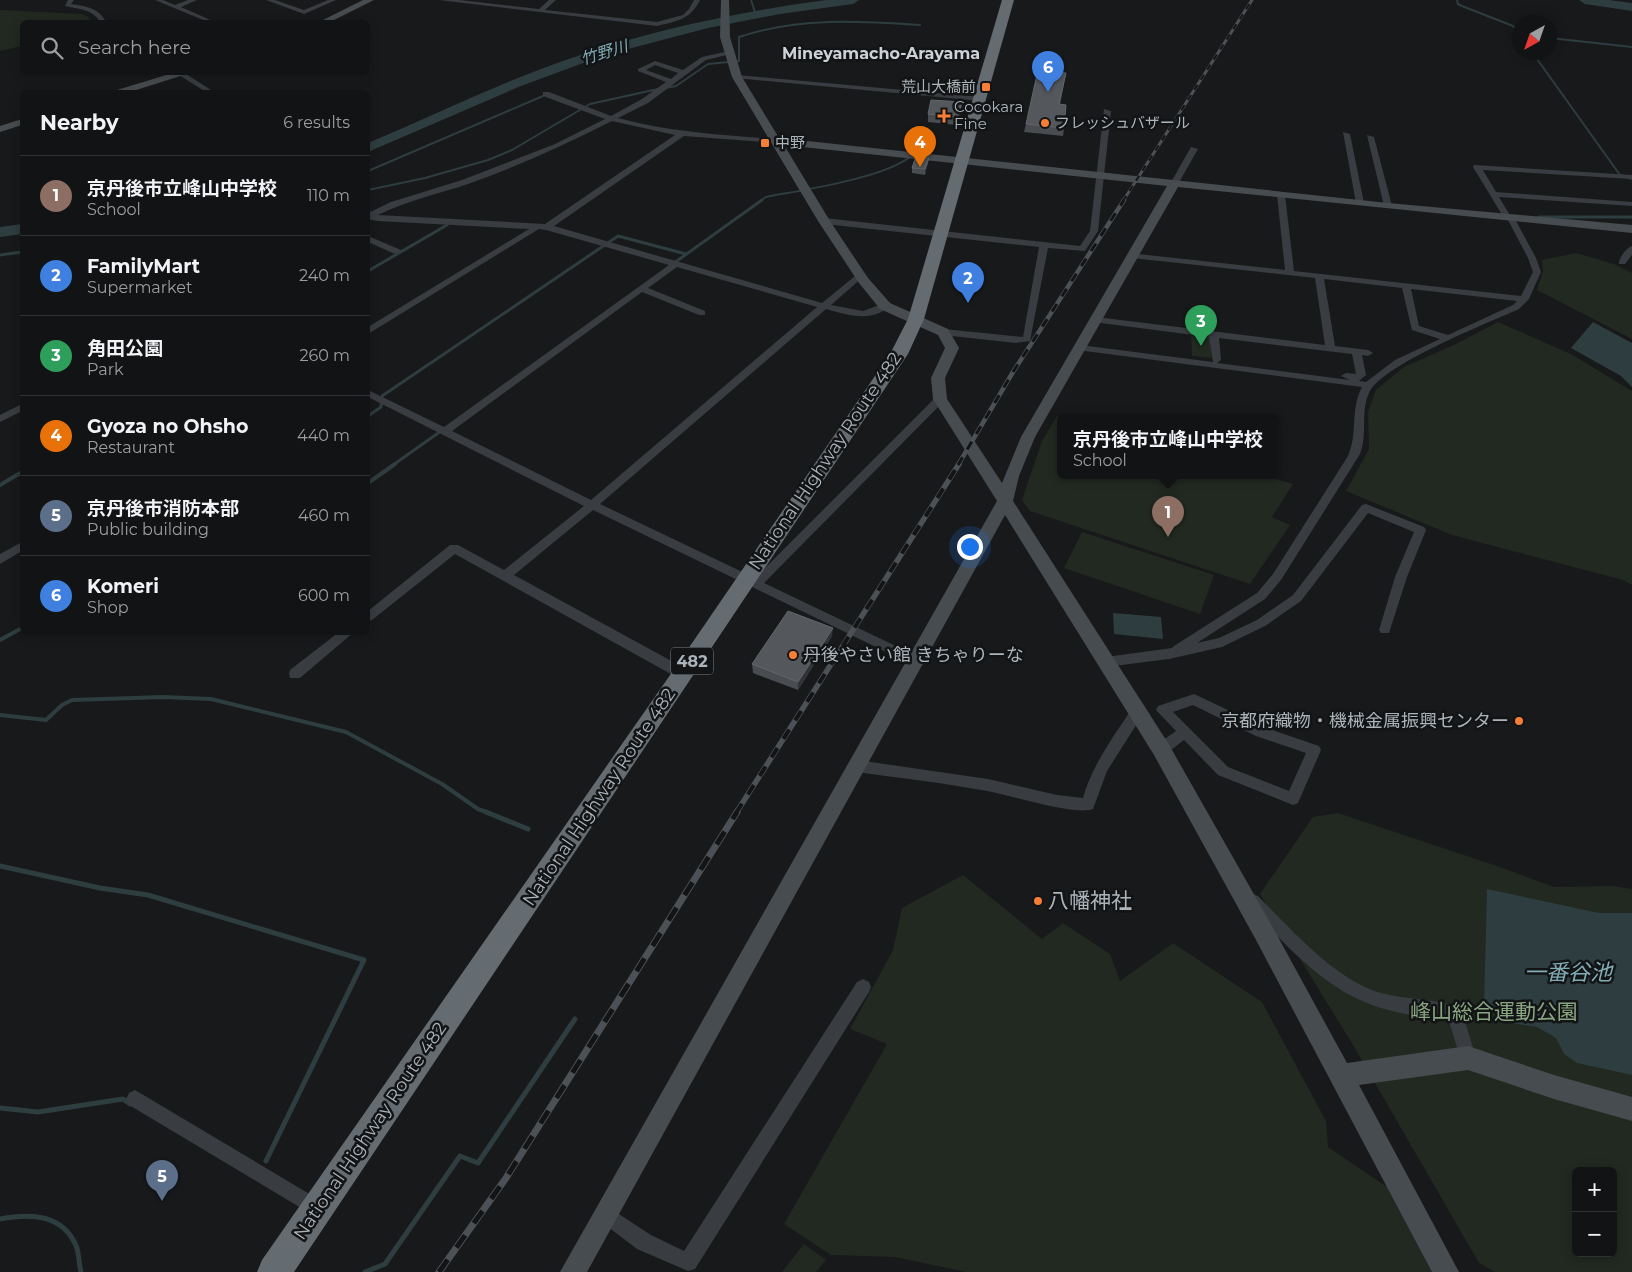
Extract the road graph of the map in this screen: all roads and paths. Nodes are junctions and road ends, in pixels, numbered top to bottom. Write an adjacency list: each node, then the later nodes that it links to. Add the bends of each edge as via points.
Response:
1 (71, 0): 14 (street, via 67,5 89,9)
2 (158, 0): 12 (street)
3 (194, 0): 12 (street)
4 (269, 0): 5 (street, via 301,14)
5 (333, 0)
6 (370, 0): 16 (street)
7 (442, 0): 13 (street)
8 (553, 0): 13 (street)
9 (697, 0): 13 (street, via 685,16 657,24)
10 (725, 0): 17 (street, via 724,34)
11 (1008, 0): 26 (highway, National Highway Route 482 / 482)
12 (175, 6): 15 (street)
13 (540, 11)
14 (102, 20)
15 (207, 20)
16 (328, 20)
17 (729, 53): 18 (street, via 704,58); 21 (street)
18 (684, 73): 22 (street); 22 (street, via 656,63 640,70)
19 (176, 75): 23 (street)
20 (185, 75): 24 (street)
21 (737, 77): 26 (street); 34 (street)
22 (672, 82): 28 (street, via 646,101)
23 (128, 90)
24 (207, 90)
25 (546, 94): 28 (street)
26 (981, 99): 36 (highway, National Highway Route 482 / 482)
27 (1107, 111): 37 (street)
28 (612, 118): 31 (street); 45 (street, via 558,146)
29 (20, 123): 30 (street)
30 (0, 129)
31 (682, 134): 34 (street); 50 (street)
32 (1346, 134): 42 (street)
33 (1370, 137): 44 (street)
34 (776, 141): 36 (street); 48 (street)
35 (1194, 149): 39 (street)
36 (963, 162): 37 (street); 52 (highway, National Highway Route 482 / 482)
37 (1100, 176): 39 (street); 54 (street, via 1094,231 1082,248)
38 (1632, 177): 40 (street, via 1477,167)
39 (1174, 184): 41 (street); 57 (street)
40 (1494, 194): 43 (street); 47 (street)
41 (1281, 195): 42 (street); 60 (street)
42 (1360, 203): 44 (street)
43 (1632, 204)
44 (1388, 206): 47 (street)
45 (370, 215)
46 (370, 216): 49 (street)
47 (1510, 218): 51 (street); 65 (street, via 1537,272)
48 (824, 221): 52 (street); 61 (street)
49 (537, 227): 50 (street); 71 (street)
50 (547, 227): 59 (street)
51 (1632, 229)
52 (942, 234): 54 (street); 69 (highway, National Highway Route 482 / 482)
53 (370, 240): 56 (street)
54 (1044, 245): 72 (street, via 1027,339)
55 (1632, 250): 58 (street)
56 (398, 252)
57 (1132, 255): 60 (street); 70 (street)
58 (1622, 262)
59 (677, 263): 64 (street); 66 (street)
60 (1290, 273): 62 (street)
61 (860, 275): 66 (street); 67 (street)
62 (1319, 276): 63 (street); 76 (street)
63 (1406, 286): 65 (street); 74 (street, via 1415,328)
64 (642, 289): 68 (street); 85 (street)
65 (1524, 299): 74 (street, via 1516,307)
66 (824, 305): 67 (street, via 856,314); 87 (street)
67 (885, 306): 69 (street)
68 (702, 313)
69 (916, 319): 72 (street); 91 (highway, National Highway Route 482 / 482, via 899,354)
70 (1096, 320): 73 (street); 75 (street)
71 (370, 330)
72 (942, 332): 82 (street, via 952,348 938,378)
73 (1214, 334): 76 (street); 79 (street)
74 (1448, 339): 80 (street, via 1398,362)
75 (1081, 346): 79 (street); 80 (street); 86 (street, via 1028,437 1011,476)
76 (1330, 348): 77 (street)
77 (1356, 352): 78 (street); 79 (street, via 1362,375 1358,378)
78 (1368, 353)
79 (1216, 360)
80 (1368, 386): 95 (street, via 1358,408 1358,446 1278,577 1261,596)
81 (370, 394): 85 (street)
82 (940, 399): 86 (street); 91 (street)
83 (20, 408): 84 (street)
84 (0, 419)
85 (445, 431): 87 (street)
86 (1005, 501): 96 (street); 97 (street)
87 (592, 505): 90 (street); 91 (street)
88 (20, 547): 89 (street)
89 (0, 560)
90 (505, 576): 92 (street, via 454,548); 99 (street)
91 (752, 580): 96 (street); 99 (highway, National Highway Route 482 / 482)
92 (370, 615)
93 (1385, 630): 95 (street, via 1420,530 1366,508 1297,598 1261,623 1222,642)
94 (344, 635): 98 (street)
95 (1169, 654): 97 (street)
96 (918, 662): 103 (street)
97 (1106, 662): 100 (street)
98 (295, 674)
99 (683, 674): 110 (highway, National Highway Route 482 / 482)
100 (1138, 711): 102 (street); 103 (street, via 1112,751 1091,792 1088,805 988,785)
101 (1185, 732): 101 (street, via 1223,771 1292,799 1314,750 1261,732 1194,699 1164,710); 102 (street)
102 (1161, 749): 104 (street)
103 (857, 766): 111 (street)
104 (1240, 888): 106 (street, via 1300,948 1350,986 1378,1000 1455,1014); 107 (street)
105 (864, 988): 111 (street, via 688,1262 644,1242)
106 (1468, 1058): 107 (street); 109 (street)
107 (1341, 1076): 114 (street)
108 (135, 1099): 110 (street)
109 (1632, 1109)
110 (317, 1208): 112 (highway, National Highway Route 482 / 482)
111 (605, 1214): 113 (street)
112 (274, 1272)
113 (573, 1272)
114 (1446, 1272)

